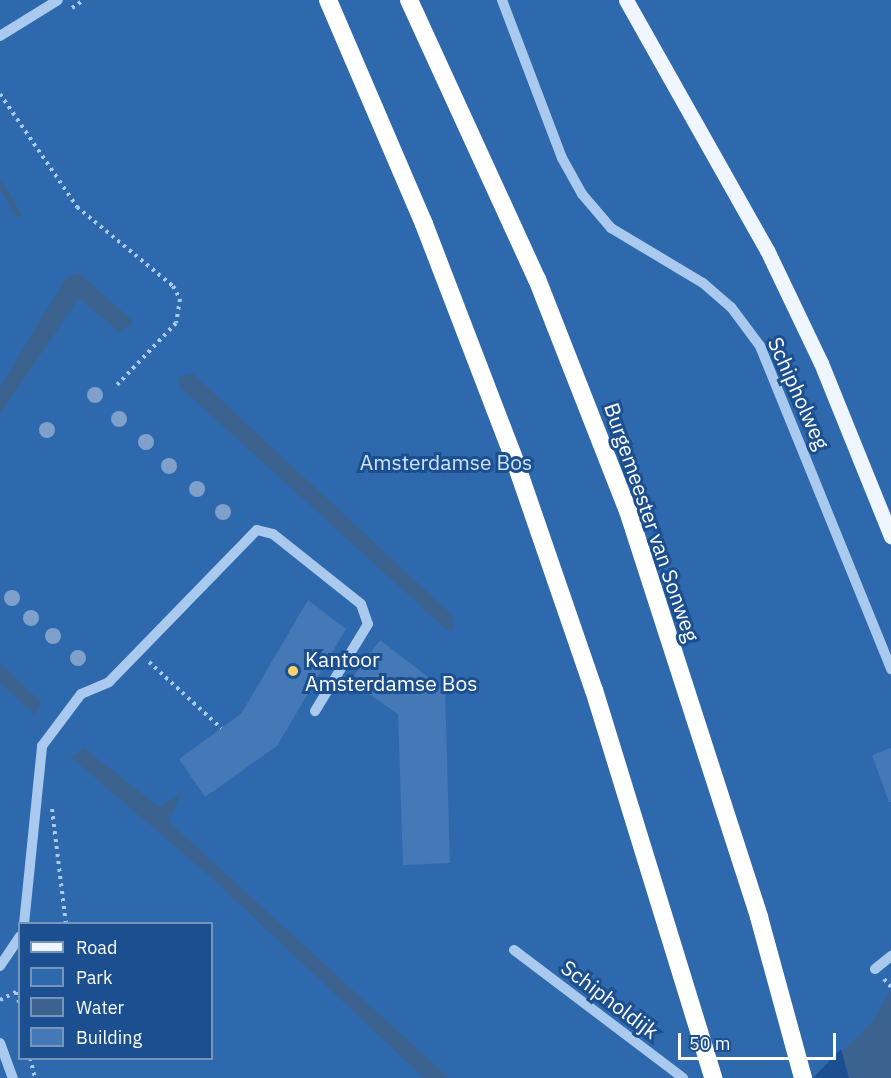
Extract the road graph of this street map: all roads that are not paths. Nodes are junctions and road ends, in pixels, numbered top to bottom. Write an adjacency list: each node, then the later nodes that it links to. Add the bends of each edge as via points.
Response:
1 (58, 0): 6 (street)
2 (328, 0): 19 (highway, via 424,224 516,465)
3 (409, 0): 20 (highway, Burgemeester van Sonweg, via 537,279 628,511 759,917)
4 (502, 0): 8 (street, Schipholweg, via 562,158 582,194 611,228 704,283 731,308 760,346)
5 (626, 0): 7 (main road, via 767,250 825,373)
6 (0, 36)
7 (891, 536)
8 (891, 669)
9 (315, 711): 10 (street, via 368,624 361,604 273,534 257,530 109,682 81,694 42,746)
10 (24, 922)
11 (18, 939): 14 (street)
12 (514, 950): 18 (street, Schipholdijk)
13 (891, 956): 15 (street)
14 (0, 966)
15 (875, 969)
16 (0, 1043): 17 (street)
17 (13, 1078)
18 (683, 1078)
19 (712, 1078)
20 (803, 1078)

